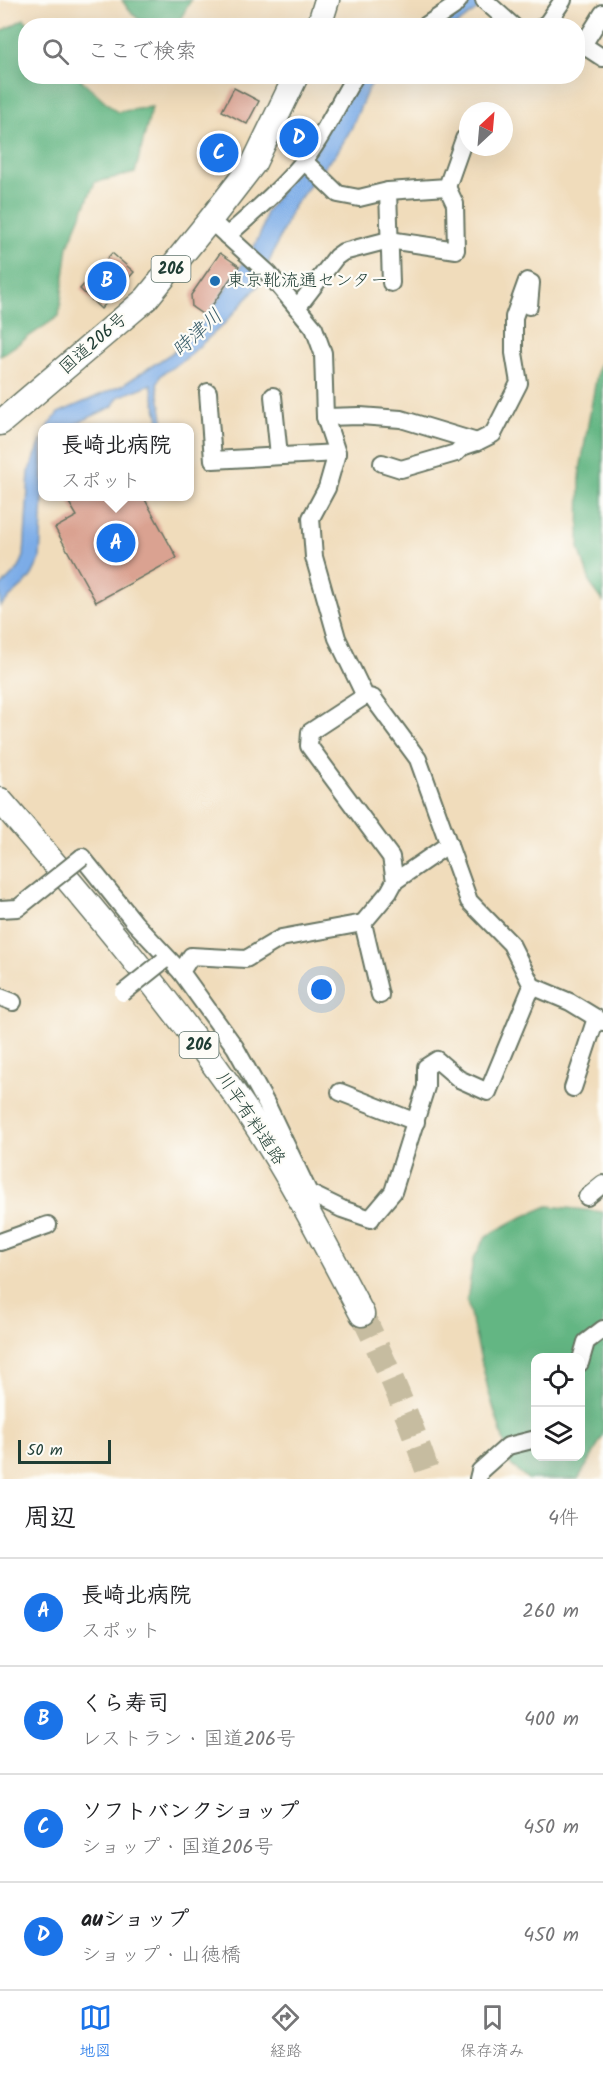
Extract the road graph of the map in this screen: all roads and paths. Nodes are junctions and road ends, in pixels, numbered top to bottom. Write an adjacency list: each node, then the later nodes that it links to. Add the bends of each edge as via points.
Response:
1 (327, 0): 6 (highway)
2 (459, 0): 7 (street)
3 (563, 0): 9 (street)
4 (487, 3): 8 (street)
5 (603, 14): 10 (street)
6 (321, 18)
7 (437, 18)
8 (504, 18)
9 (551, 18)
10 (585, 42)
11 (585, 46): 12 (street)
12 (603, 58)
13 (292, 84): 19 (highway, 国道206号 / 206)
14 (350, 84): 16 (street)
15 (459, 153): 17 (street)
16 (304, 161): 18 (street, via 338,194 359,198); 19 (street, via 258,209)
17 (447, 187): 18 (street); 20 (street, via 455,204 456,250)
18 (388, 191): 20 (street)
19 (219, 228): 23 (street, via 269,274); 27 (highway, 国道206号 / 206, via 146,298)
20 (389, 240): 21 (street); 23 (street, via 336,257)
21 (391, 283)
22 (529, 306): 28 (street, via 531,283 527,281 514,317 519,383 493,434)
23 (297, 308): 26 (street, via 314,328 323,353)
24 (208, 392): 30 (street, via 213,460)
25 (273, 396): 30 (street)
26 (325, 417): 28 (street, via 401,419); 29 (street)
27 (0, 423)
28 (477, 442): 31 (street, via 456,453 401,469)
29 (338, 453): 30 (street); 32 (street, via 327,488 311,518 314,557 337,638)
30 (279, 456)
31 (382, 463)
32 (365, 696): 35 (street, via 373,698 418,759); 36 (street, via 310,732 309,746 391,857)
33 (0, 800): 34 (highway, 川平有料道路 / 206, via 162,996 249,1114 317,1228 359,1318 244,1126 151,1000)
34 (0, 813)
35 (449, 844): 36 (street); 41 (street, via 470,901 511,944)
36 (395, 881): 38 (street)
37 (0, 909): 40 (street, bridge, via 18,908 82,857)
38 (363, 923): 40 (street, via 281,938 246,959 191,956); 43 (street)
39 (163, 961): 42 (street, bridge)
40 (181, 972): 47 (street, via 235,1047 309,1193 371,1218 393,1192)
41 (532, 986): 44 (street); 47 (street, via 488,1092 459,1079 437,1060 426,1067 426,1087)
42 (123, 993)
43 (380, 995)
44 (600, 1020): 45 (street)
45 (573, 1088)
46 (340, 1092): 47 (street)
47 (416, 1122)
48 (603, 1184): 49 (street)
49 (587, 1197)
50 (48, 1226): 51 (street)
51 (0, 1242)
52 (603, 1329): 53 (street, via 586,1342)
53 (583, 1353)
54 (531, 1439): 55 (street, via 508,1446 480,1471)
55 (478, 1479)

